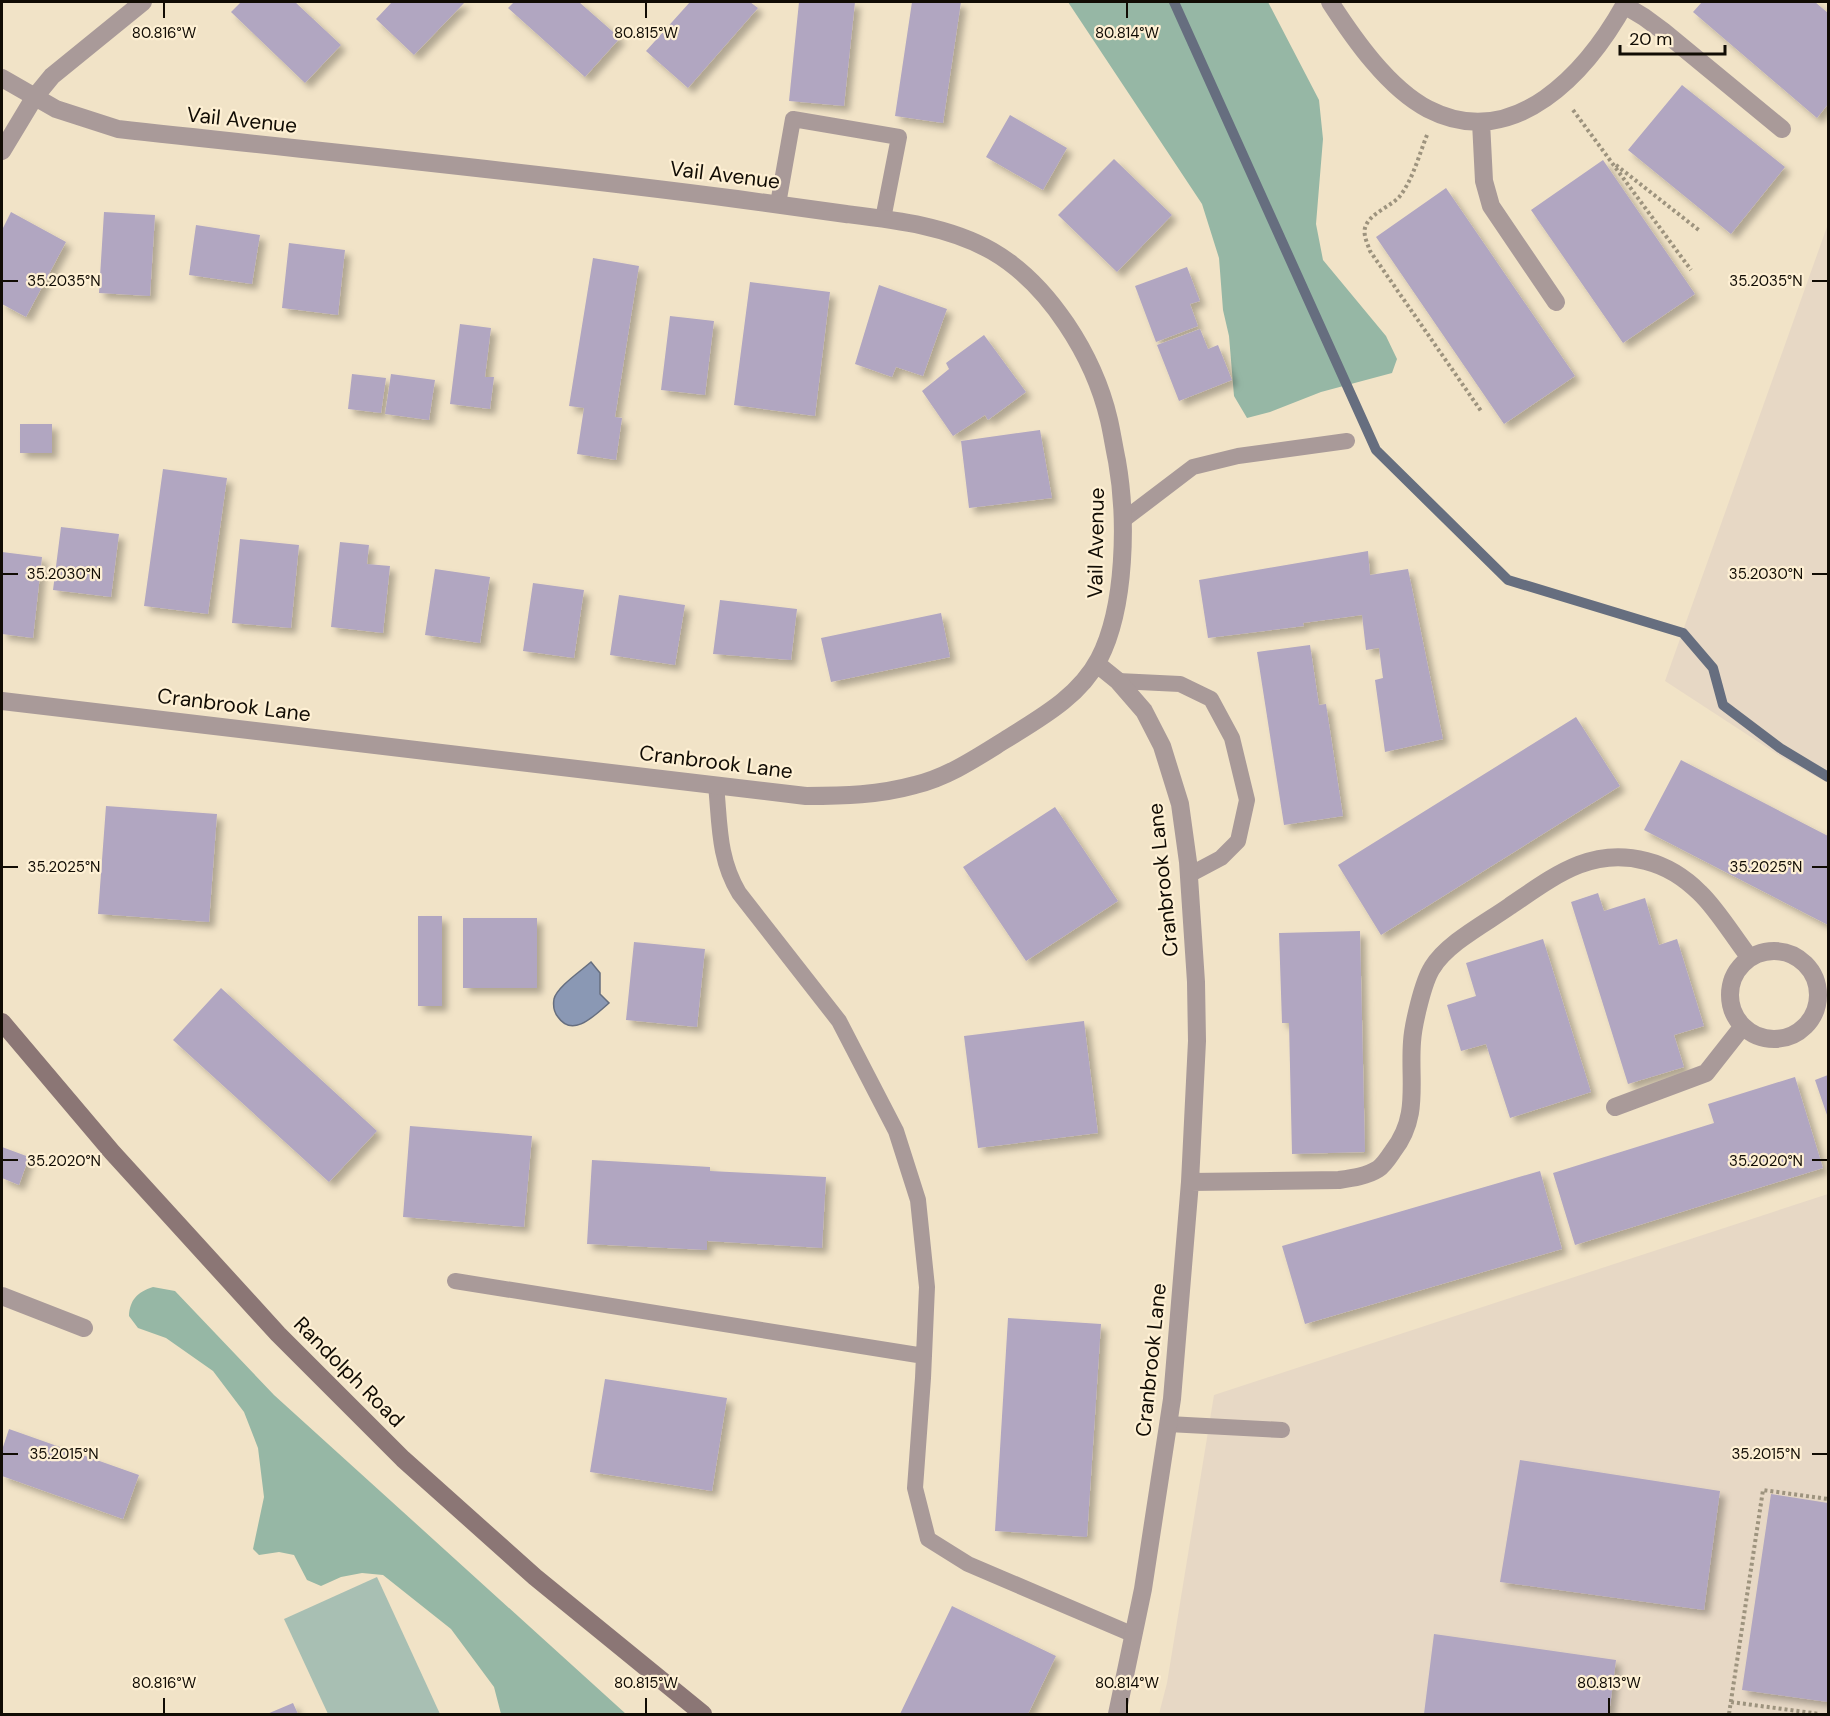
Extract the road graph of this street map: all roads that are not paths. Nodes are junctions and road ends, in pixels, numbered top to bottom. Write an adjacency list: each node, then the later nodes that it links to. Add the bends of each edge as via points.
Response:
1 (142, 2): 5 (street, via 71,59)
2 (1330, 2): 6 (street, via 1373,62 1408,95 1427,109 1453,119)
3 (1625, 4): 6 (street, via 1570,79 1544,101 1509,116); 7 (street)
4 (2, 78): 5 (street, Vail Avenue)
5 (34, 98): 8 (street); 9 (street, Vail Avenue, via 118,129)
6 (1481, 122): 11 (street, via 1484,181 1491,206)
7 (1782, 129)
8 (2, 152)
9 (778, 204): 10 (street, Vail Avenue); 10 (lane, via 793,119 899,137)
10 (883, 219): 13 (street, Vail Avenue, via 944,230 992,251 1029,279 1060,314 1089,363 1108,416 1120,478)
11 (1556, 302)
12 (1347, 441): 13 (lane, via 1238,456 1193,467)
13 (1122, 520): 14 (street, Vail Avenue, via 1116,616)
14 (1097, 664): 15 (street, Cranbrook Lane); 17 (street, Cranbrook Lane, via 1082,684 1053,709 945,775 916,785 861,796 806,796)
15 (1118, 681): 18 (street, Cranbrook Lane, via 1144,711 1162,746 1180,804); 18 (lane, via 1180,684 1211,699 1232,738 1248,800 1238,841 1221,858)
16 (2, 701): 17 (street, Cranbrook Lane)
17 (716, 785): 28 (lane, via 721,851 730,879 839,1021 896,1131 918,1200 927,1287)
18 (1189, 875): 24 (street, Cranbrook Lane, via 1197,1041)
19 (1750, 958): 20 (street, via 1779,951 1805,963 1814,975); 22 (street, via 1733,978 1730,990 1735,1016); 24 (street, via 1701,893 1664,866 1618,855 1575,865 1447,949 1432,967 1412,1041 1410,1119 1403,1138 1380,1168 1340,1180)
20 (1823, 1005): 22 (street, via 1793,1035 1767,1038)
21 (2, 1022): 32 (main road, Randolph Road, via 112,1152 278,1334 403,1459 535,1577)
22 (1743, 1026): 23 (street, via 1706,1073)
23 (1615, 1107)
24 (1190, 1182): 29 (street, Cranbrook Lane)
25 (455, 1281): 28 (lane)
26 (2, 1296): 27 (street)
27 (84, 1328)
28 (924, 1356): 31 (lane, via 915,1488 928,1539 968,1564)
29 (1168, 1424): 30 (lane); 31 (street, Cranbrook Lane)
30 (1282, 1430)
31 (1134, 1635): 33 (street, Cranbrook Lane)
32 (703, 1714)
33 (1117, 1714)

